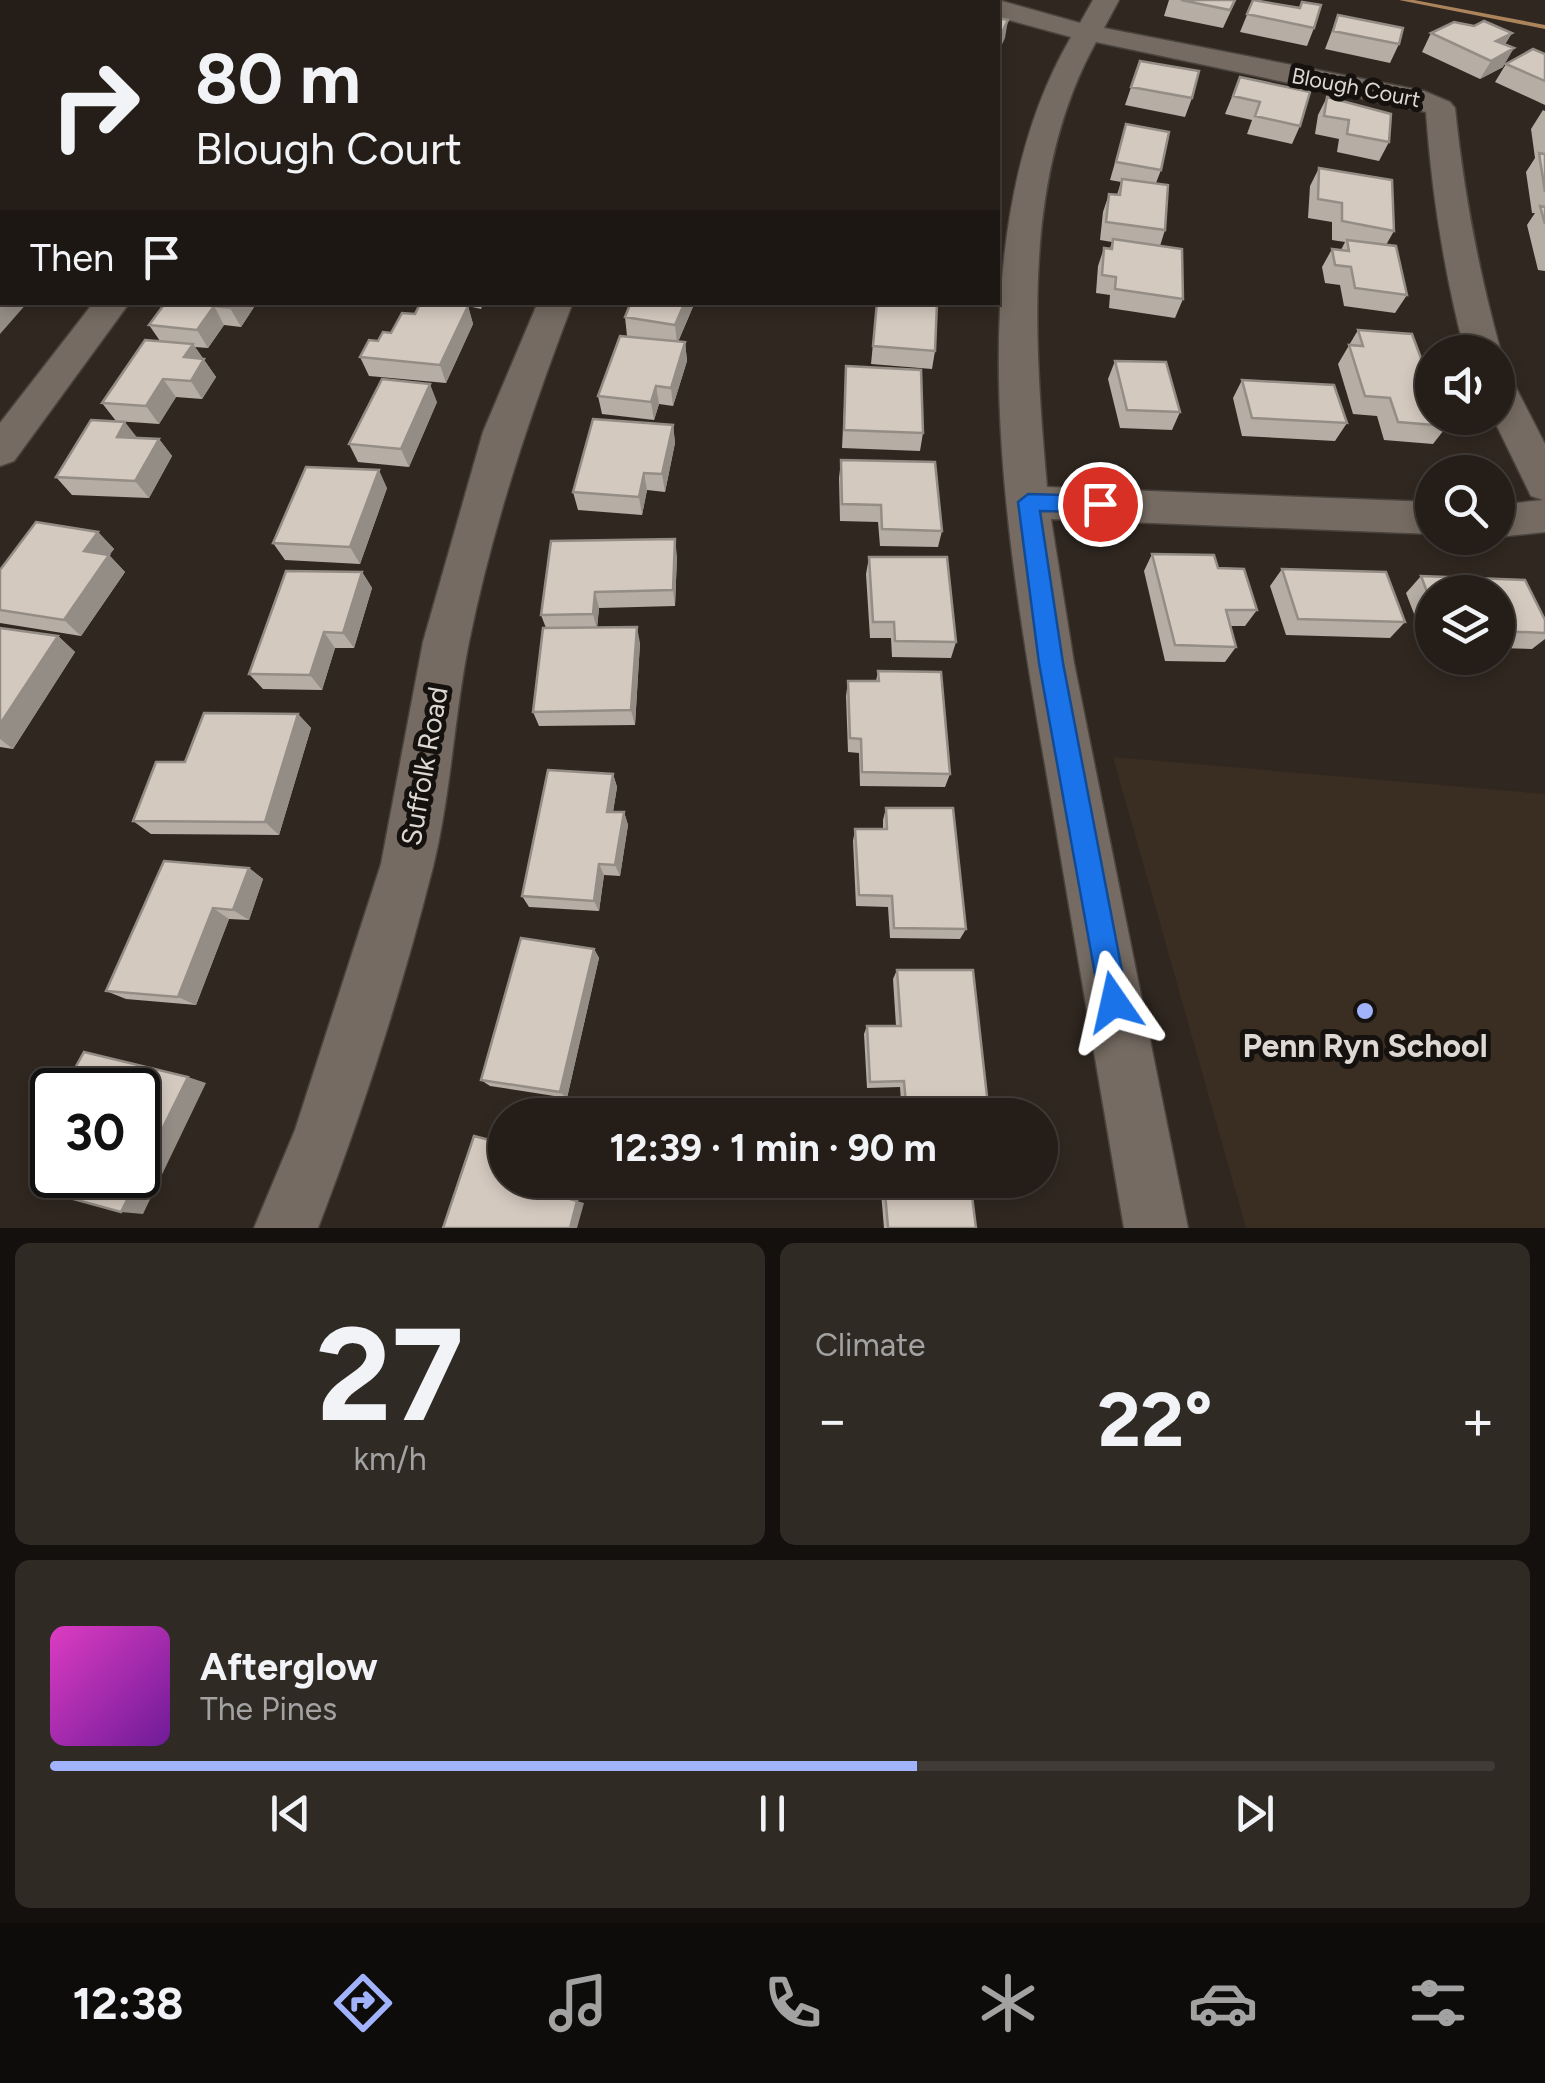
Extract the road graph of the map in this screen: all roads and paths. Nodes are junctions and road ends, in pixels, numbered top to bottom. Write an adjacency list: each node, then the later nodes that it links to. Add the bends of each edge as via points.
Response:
1 (1000, 8): 2 (street)
2 (1096, 16): 5 (street, Blough Court, via 1440,108 1448,199); 9 (street, via 1049,110 1028,202 1018,373)
3 (111, 305): 7 (street)
4 (555, 305): 13 (street, Suffolk Road, via 503,432 478,519 446,642 407,864 325,1130)
5 (1478, 335)
6 (1515, 423): 8 (street)
7 (0, 451)
8 (1545, 485)
9 (1028, 502): 11 (street); 14 (street, via 1051,663)
10 (1545, 516): 12 (street)
11 (1415, 517)
12 (1515, 519)
13 (286, 1228)
14 (1156, 1228)

